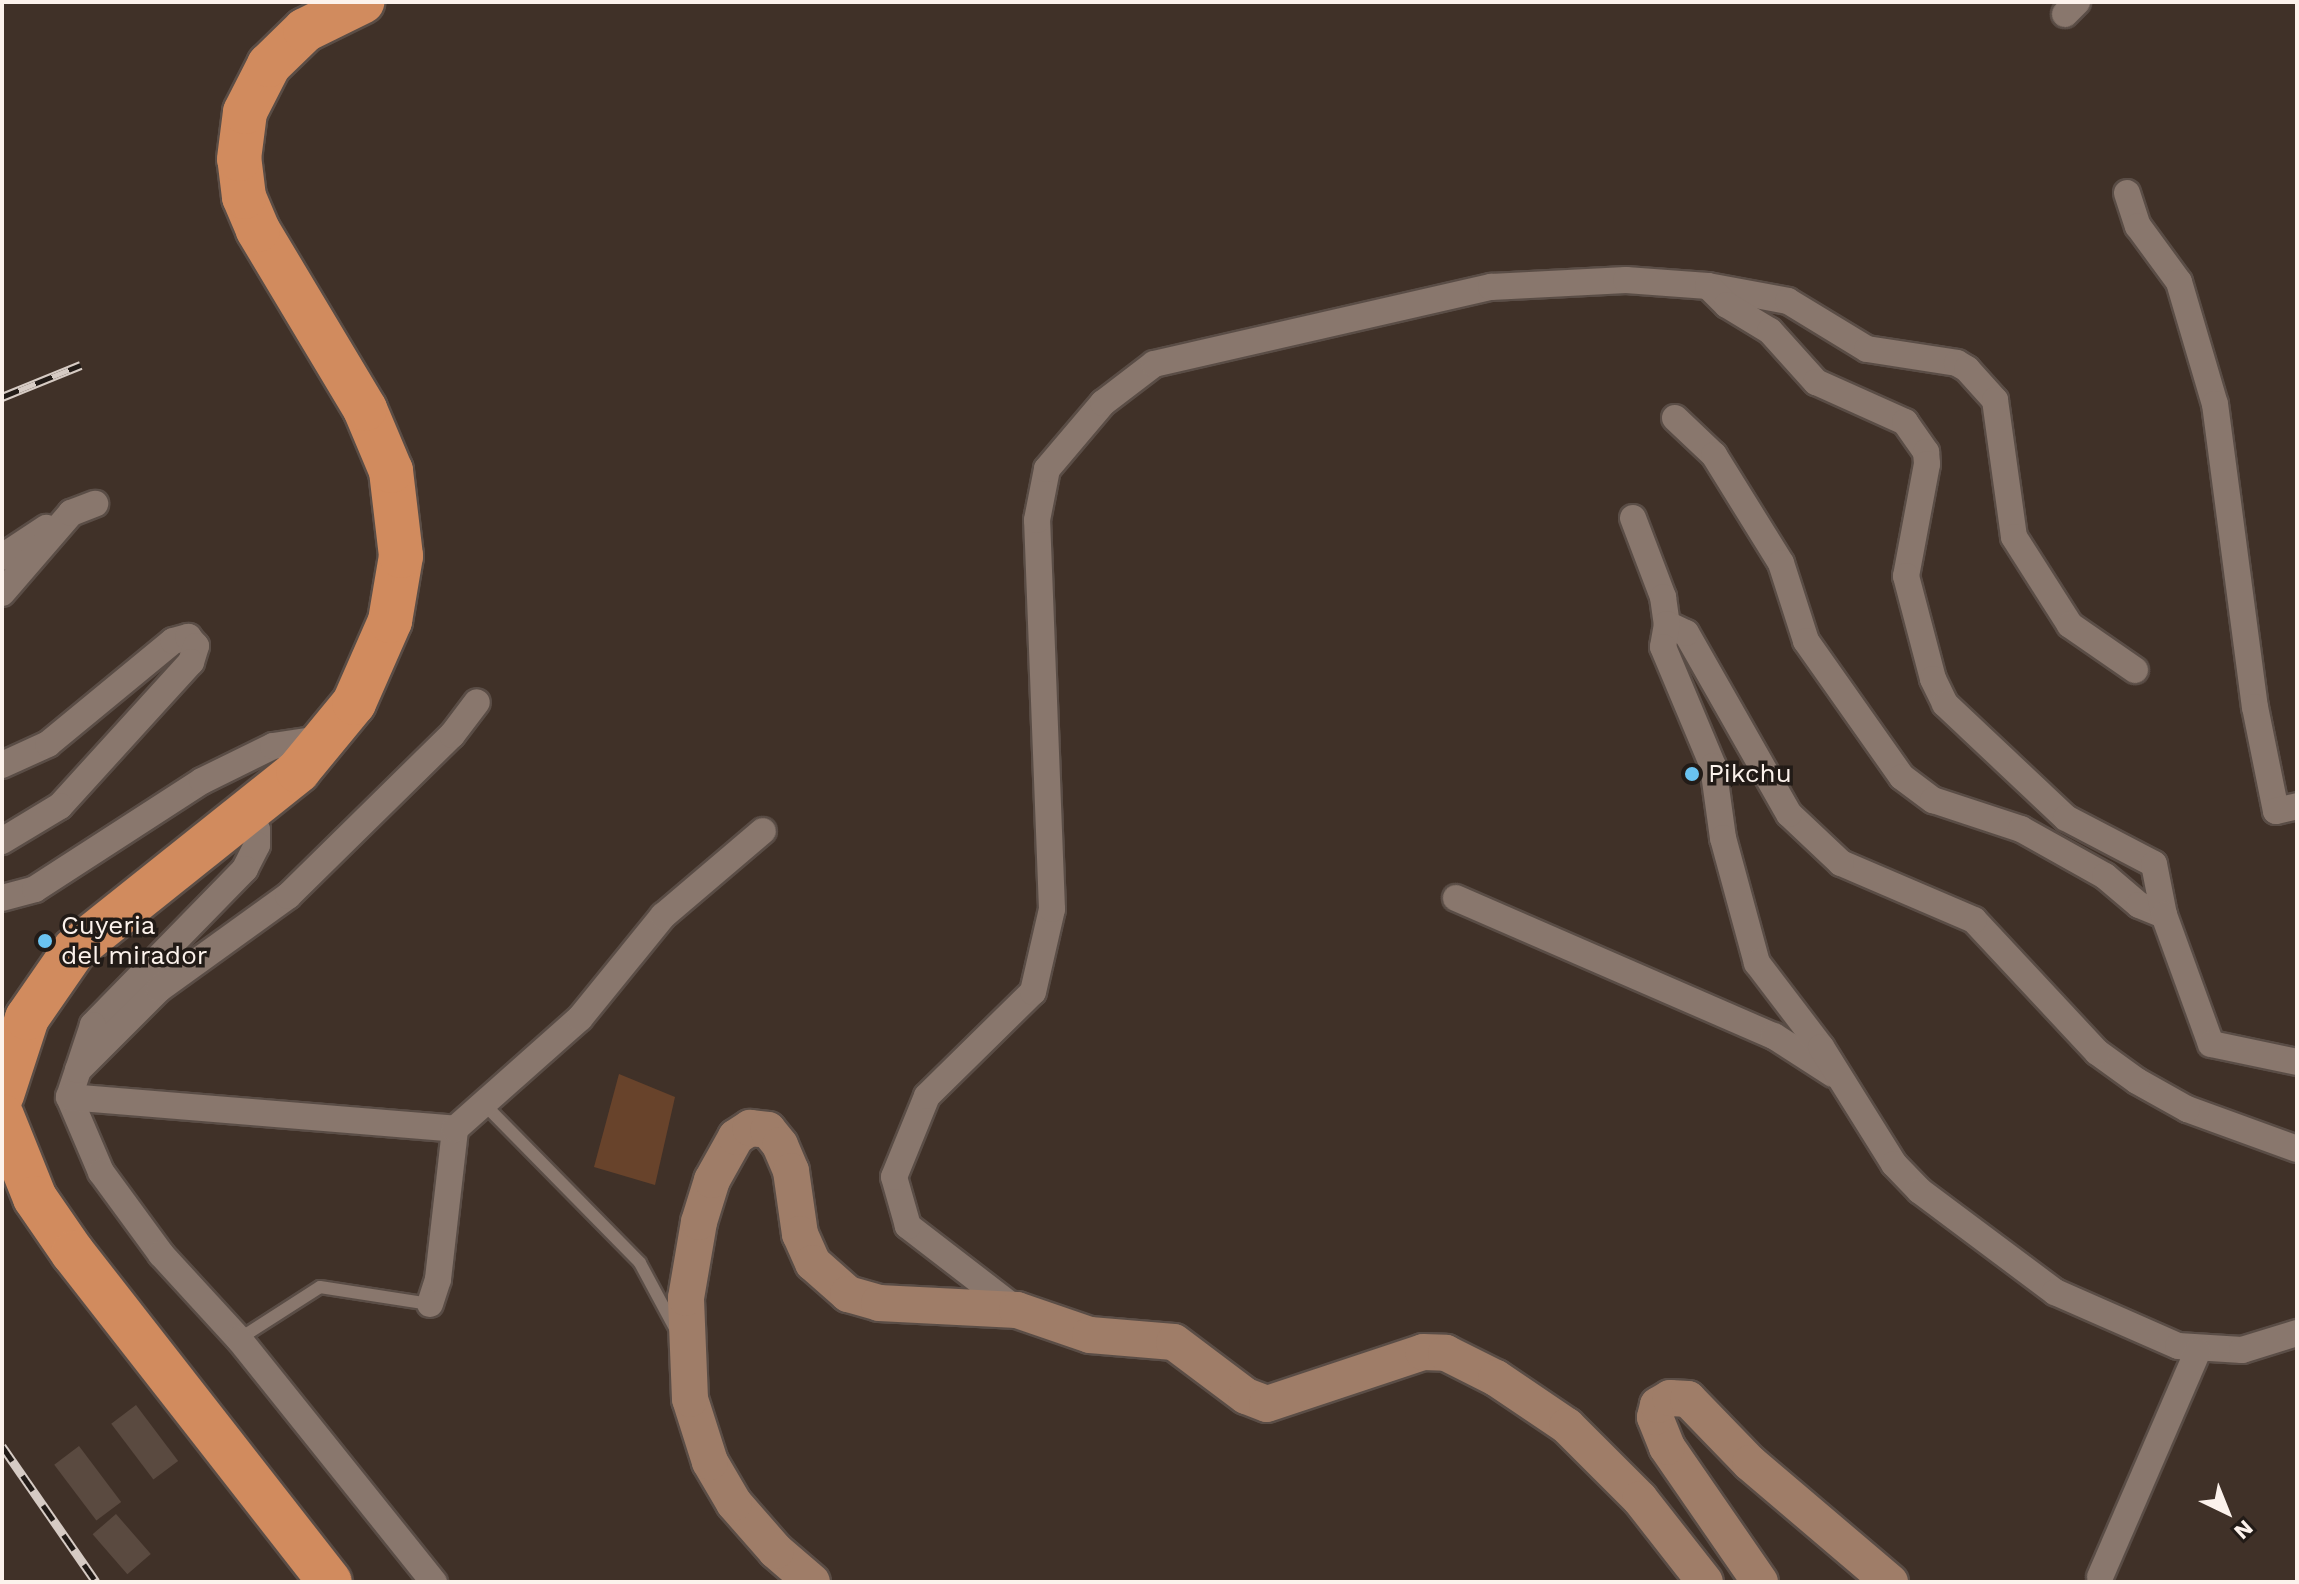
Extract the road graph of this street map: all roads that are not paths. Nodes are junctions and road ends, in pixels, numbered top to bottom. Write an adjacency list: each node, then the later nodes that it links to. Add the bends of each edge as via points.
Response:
1 (362, 2): 13 (highway, via 305,30 269,65 245,112 239,159 249,211 365,409 386,454 397,502 401,556 390,621 358,694)
2 (2127, 193): 15 (street, via 2138,226 2179,282 2215,404 2255,707 2276,811)
3 (1708, 286): 11 (street, via 1788,301 1867,349 1967,369 1995,400 2014,537 2070,625); 21 (street, via 1727,305 1770,331 1808,377 1886,409 1918,435 1927,464 1906,576 1940,696 2000,760 2066,818 2154,864); 32 (street, via 1626,280 1491,287 1154,364 1103,403 1047,469 1037,520 1052,909 1033,992 927,1096 894,1177 908,1226)
4 (1675, 418): 21 (street, via 1714,455 1781,563 1806,641 1902,777 1933,800 2021,829 2105,876 2139,905)
5 (95, 504): 7 (street, via 71,513)
6 (1633, 518): 10 (street, via 1663,597)
7 (53, 531): 8 (street, via 45,527); 9 (street)
8 (2, 557)
9 (2, 593)
10 (1667, 624): 24 (street, via 1663,647 1713,766 1723,838 1757,963); 30 (street, via 1686,633 1789,814 1841,863 1974,920 2097,1052 2137,1081 2187,1109)
11 (2135, 670)
12 (477, 702): 23 (street, via 452,735 288,896 159,989)
13 (331, 737): 16 (highway); 19 (street, via 273,746 216,774 35,889)
14 (2, 765): 18 (street, via 48,744 173,641 188,637 196,646 191,662 60,806)
15 (2297, 806)
16 (245, 815): 23 (street, via 257,830 257,845 245,869 93,1025); 25 (highway, via 74,950 43,990 9,1063)
17 (763, 831): 27 (street, via 663,916 580,1018)
18 (2, 841)
19 (2, 898)
20 (1456, 898): 24 (street, via 1774,1036)
21 (2164, 915): 22 (street, via 2211,1044)
22 (2297, 1062)
23 (78, 1070): 26 (street)
24 (1839, 1078): 35 (street, via 1894,1164 2009,1261 2055,1292)
25 (2, 1095)
26 (69, 1097): 29 (street); 34 (street, via 101,1172 161,1254)
27 (485, 1105): 29 (street); 36 (lane, via 640,1263)
28 (2, 1116): 38 (highway, via 35,1198 73,1253)
29 (455, 1129): 31 (street, via 438,1279)
30 (2297, 1149)
31 (430, 1304): 34 (lane, via 320,1287)
32 (1017, 1310): 36 (street, via 879,1303 848,1294 813,1263 800,1234 791,1171 780,1145 768,1130 750,1128 736,1137 712,1180 699,1222 686,1298); 41 (street, via 1090,1335 1174,1342 1246,1396 1267,1404 1411,1355 1446,1353 1496,1378 1567,1426 1640,1499)
33 (2297, 1333): 35 (street, via 2242,1350)
34 (239, 1339): 39 (street)
35 (2198, 1351): 37 (street)
36 (689, 1354): 40 (street, via 690,1399 710,1462 734,1503)
37 (2100, 1577)
38 (330, 1582)
39 (434, 1582)
40 (812, 1582)
41 (1705, 1582)
42 (1760, 1582): 43 (street, via 1667,1447 1655,1417 1658,1405 1670,1398 1688,1399 1750,1463)
43 (1890, 1582)

